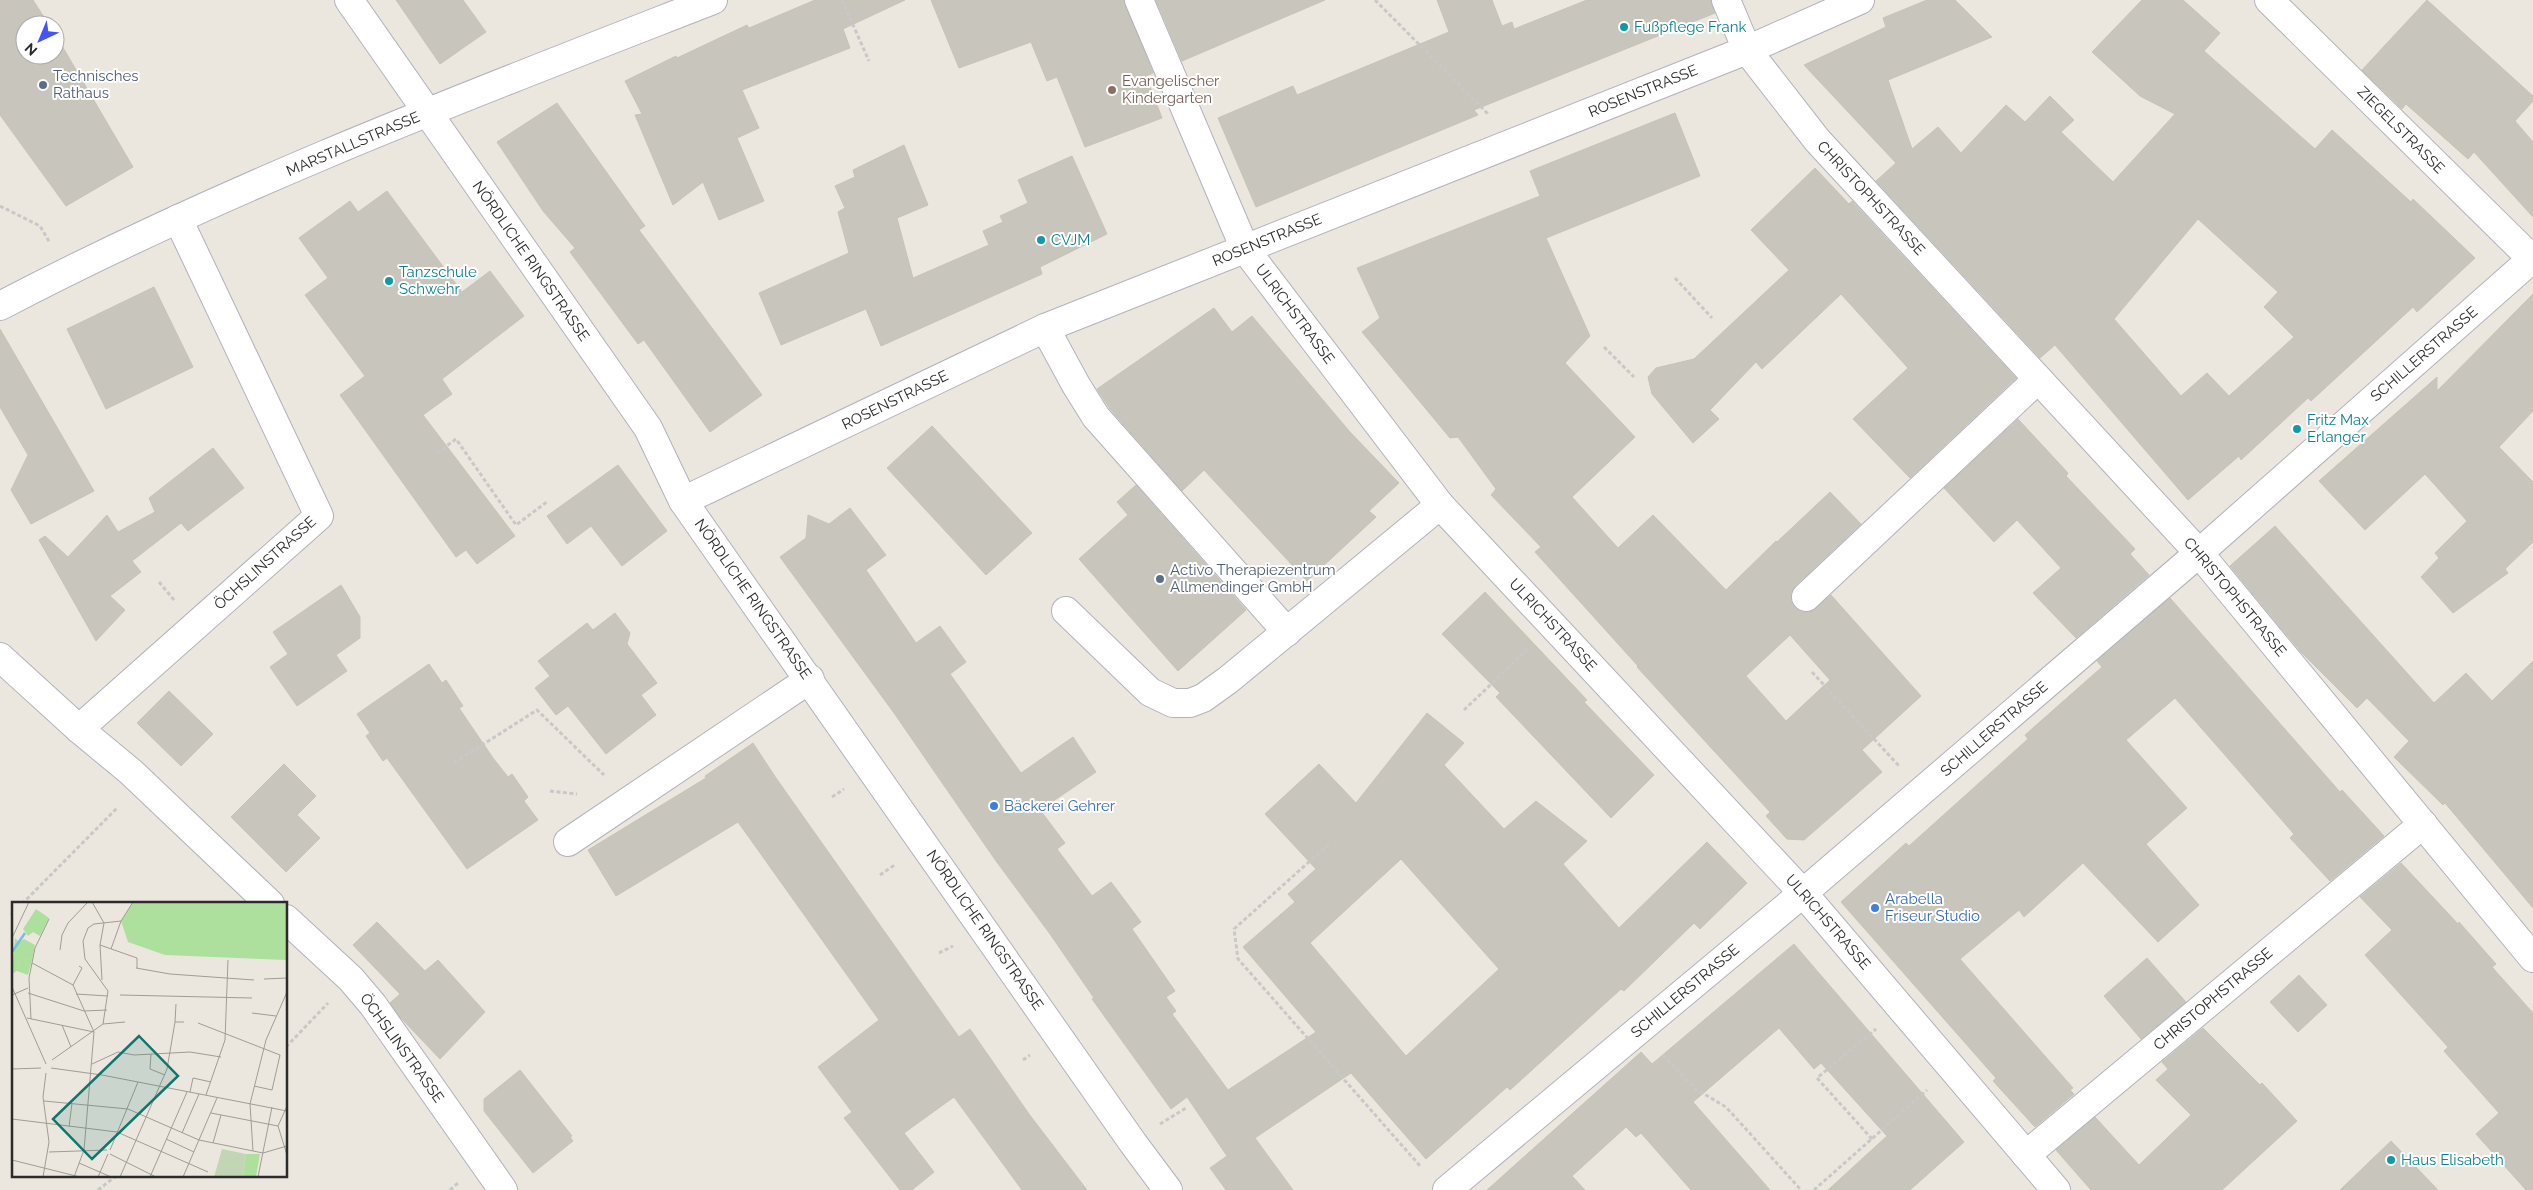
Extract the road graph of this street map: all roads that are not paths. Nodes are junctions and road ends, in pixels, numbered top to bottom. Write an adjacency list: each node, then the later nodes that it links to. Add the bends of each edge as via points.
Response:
1 (349, 0): 8 (street, NÖRDLICHE RINGSTRASSE)
2 (713, 0): 8 (street, MARSTALLSTRASSE)
3 (1139, 0): 10 (street, ULRICHSTRASSE)
4 (1726, 0): 7 (street, CHRISTOPHSTRASSE)
5 (1860, 0): 7 (street, ROSENSTRASSE)
6 (2269, 0): 11 (street, ZIEGELSTRASSE)
7 (1747, 50): 10 (street, ROSENSTRASSE); 14 (street, CHRISTOPHSTRASSE, via 1817,140)
8 (428, 113): 9 (street, MARSTALLSTRASSE); 15 (street, NÖRDLICHE RINGSTRASSE, via 648,428)
9 (178, 219): 12 (street, MARSTALLSTRASSE); 23 (street, ÖCHSLINSTRASSE, via 319,516)
10 (1245, 249): 13 (street, ROSENSTRASSE); 16 (street, ULRICHSTRASSE)
11 (2533, 259): 17 (street, SCHILLERSTRASSE)
12 (0, 306)
13 (1045, 328): 15 (street, ROSENSTRASSE); 20 (street, via 1096,417)
14 (2038, 379): 17 (street, CHRISTOPHSTRASSE); 18 (street)
15 (683, 501): 22 (street, NÖRDLICHE RINGSTRASSE)
16 (1440, 504): 20 (street); 26 (street, ULRICHSTRASSE)
17 (2199, 552): 24 (street, CHRISTOPHSTRASSE); 26 (street, SCHILLERSTRASSE)
18 (1806, 597)
19 (1066, 611): 20 (street, via 1150,692 1173,703 1190,703 1203,698)
20 (1287, 632)
21 (0, 658): 23 (street)
22 (810, 678): 25 (street); 32 (street, NÖRDLICHE RINGSTRASSE)
23 (79, 729): 27 (street, via 131,772)
24 (2423, 824): 29 (street, CHRISTOPHSTRASSE); 30 (street, CHRISTOPHSTRASSE)
25 (568, 842)
26 (1803, 892): 30 (street, ULRICHSTRASSE); 33 (street, SCHILLERSTRASSE)
27 (268, 902)
28 (288, 921): 31 (street, ÖCHSLINSTRASSE, via 351,979 373,1005)
29 (2533, 958)
30 (2026, 1155): 34 (street, ULRICHSTRASSE)
31 (503, 1190)
32 (1168, 1190)
33 (1447, 1190)
34 (2056, 1190)

